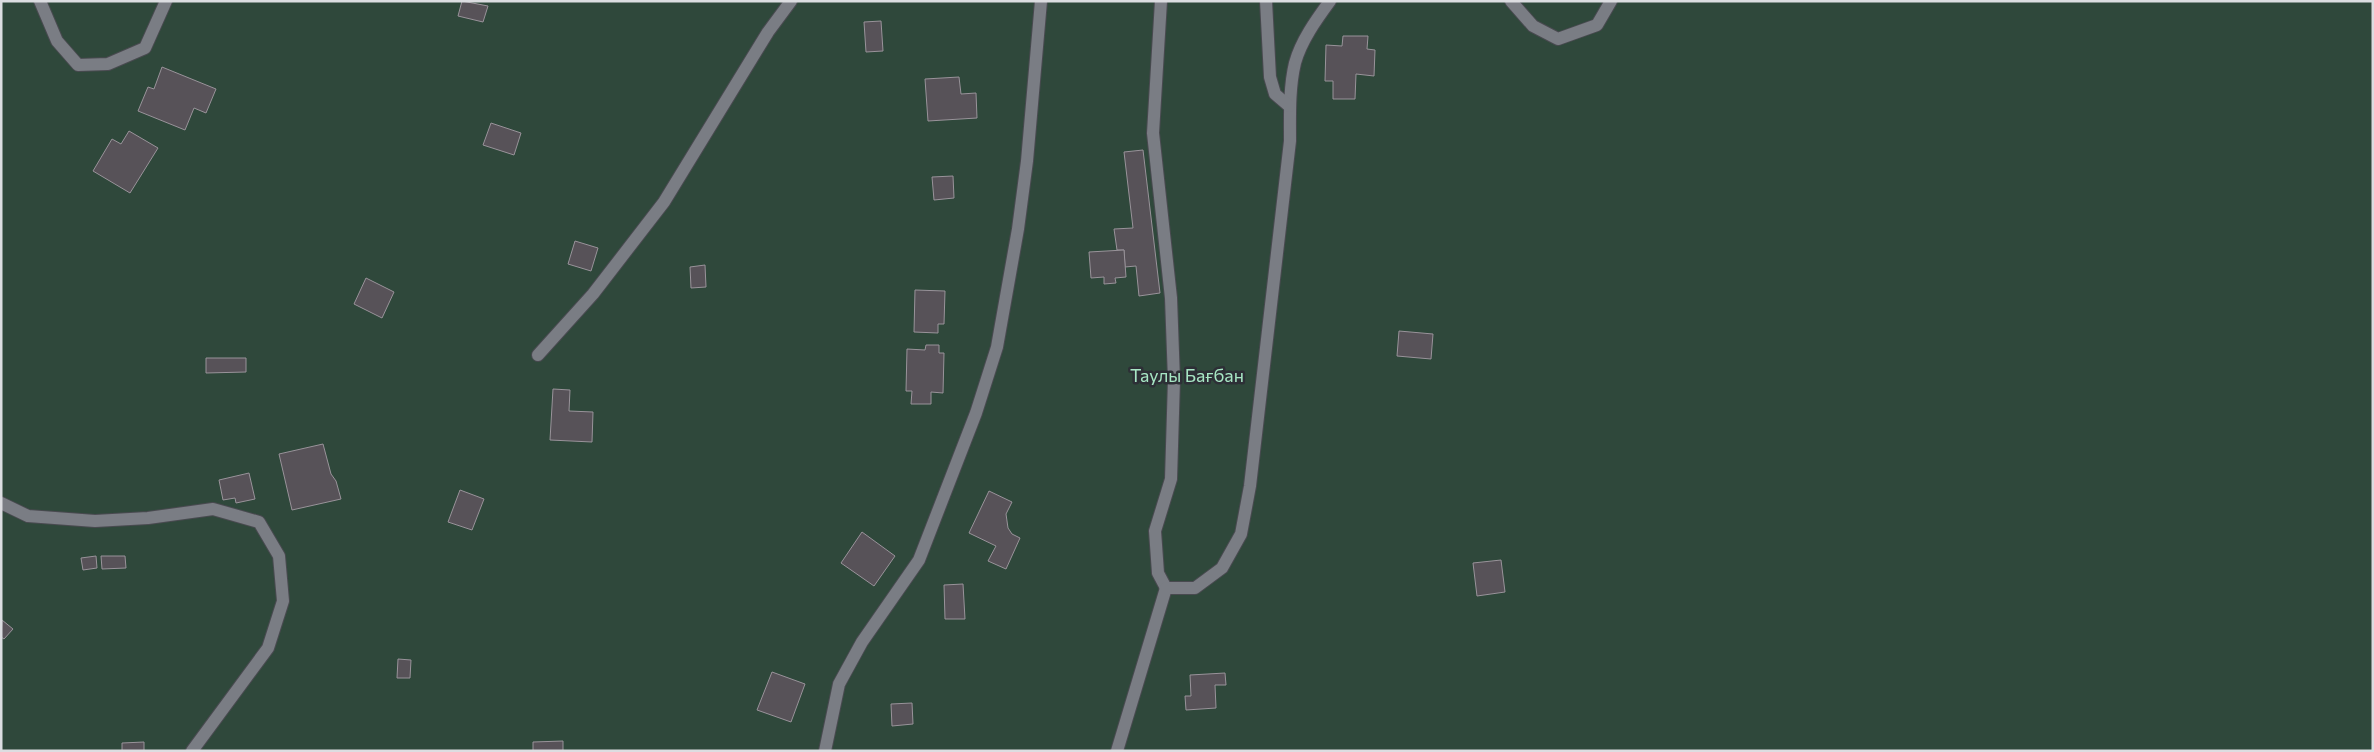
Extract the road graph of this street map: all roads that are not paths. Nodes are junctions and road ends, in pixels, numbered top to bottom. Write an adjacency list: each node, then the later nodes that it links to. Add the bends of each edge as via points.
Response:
1 (40, 1): 2 (street, via 57,41 78,65 108,64 145,48)
2 (166, 1)
3 (791, 1): 11 (street, via 768,32 664,202 593,294)
4 (1041, 1): 15 (street, via 1027,161 997,347 976,413 919,560 862,642 839,684)
5 (1160, 1): 13 (street, via 1153,133 1171,298 1174,380 1171,478 1155,531 1158,573)
6 (1266, 1): 10 (street, via 1270,77 1275,94)
7 (1330, 1): 10 (street, via 1313,24 1296,62)
8 (1511, 1): 9 (street, via 1533,26 1558,40 1597,25)
9 (1611, 1)
10 (1290, 106): 13 (street, via 1290,141 1250,486 1241,534 1222,568 1196,588)
11 (538, 355)
12 (1, 504): 14 (street, via 28,516 95,521 213,509 259,522 279,556 283,601 268,648)
13 (1166, 588): 16 (street)
14 (192, 751)
15 (825, 751)
16 (1117, 751)

